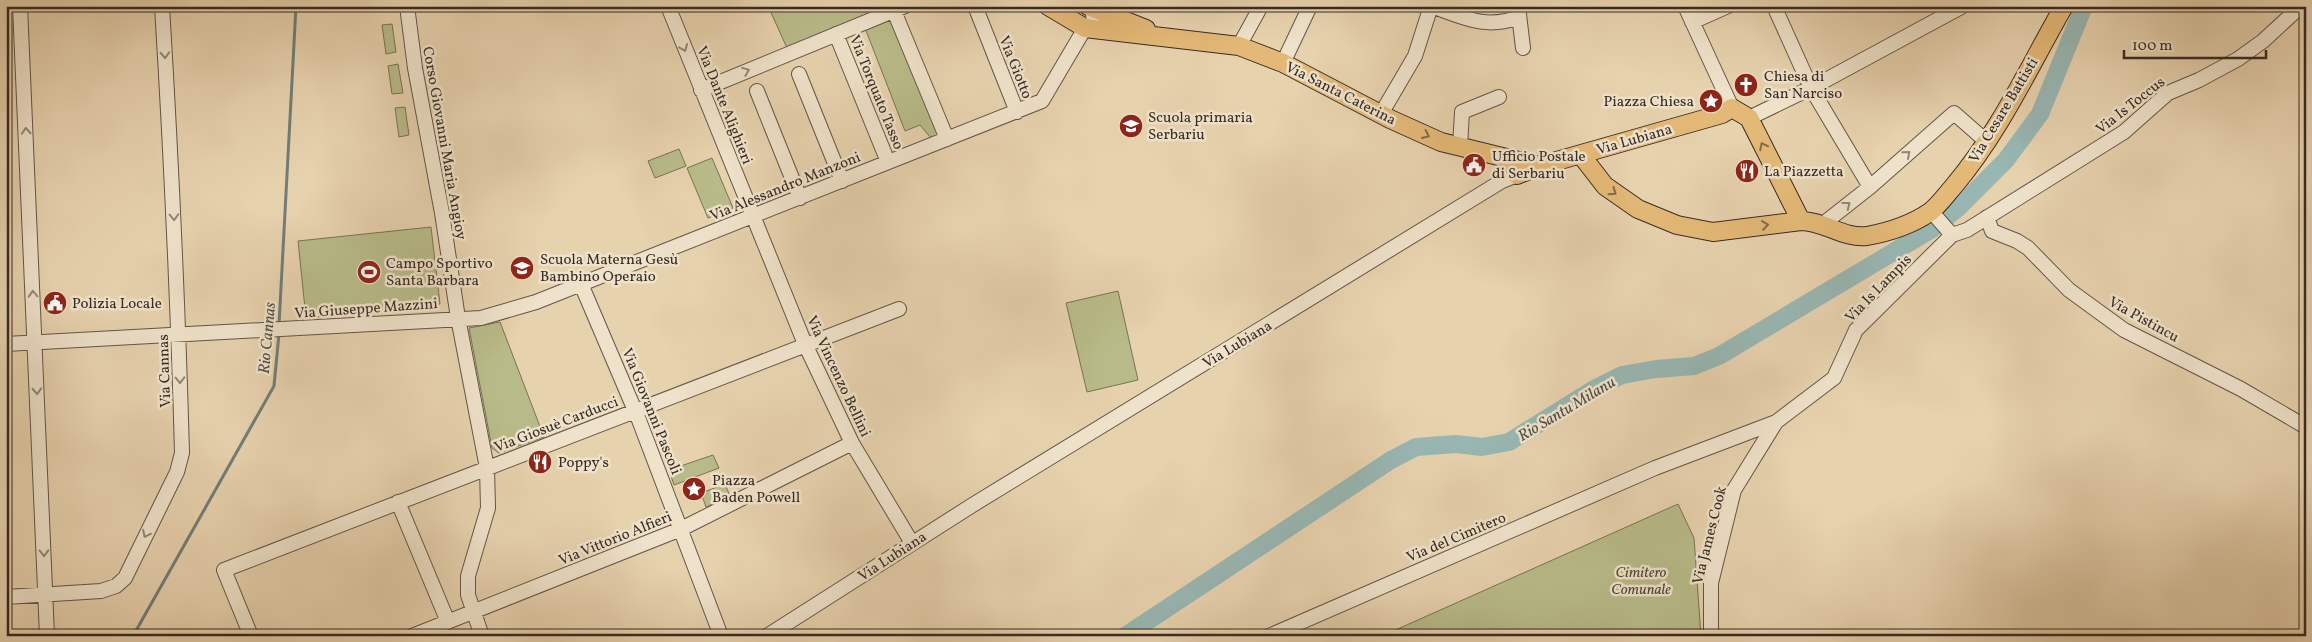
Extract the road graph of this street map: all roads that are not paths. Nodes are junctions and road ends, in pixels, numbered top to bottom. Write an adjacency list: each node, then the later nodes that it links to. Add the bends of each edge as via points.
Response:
1 (20, 6): 55 (street, one-way to 1)
2 (162, 6): 54 (street, Via Cannas, one-way to 54)
3 (407, 6): 53 (street, Corso Giovanni Maria Angioy)
4 (668, 6): 28 (street, Via Dante Alighieri, one-way to 28)
5 (975, 6): 32 (street, Via Giotto)
6 (1048, 6): 20 (main road, Via Santa Caterina)
7 (1261, 6): 23 (street)
8 (1310, 6): 25 (street)
9 (1431, 6): 18 (street, via 1480,23 1500,23); 33 (street, via 1415,56)
10 (1685, 6): 19 (street)
11 (1728, 6): 19 (street)
12 (1774, 6): 27 (street)
13 (2064, 6): 36 (main road, Via Cesare Battisti)
14 (2301, 6): 47 (street, Via Is Toccus, via 2238,59 2168,93 2124,132)
15 (1090, 7): 20 (street, Via Santa Caterina, via 1094,22); 22 (main road, Via Santa Caterina)
16 (1960, 7): 27 (street)
17 (899, 8): 21 (street); 35 (street)
18 (1518, 12): 24 (street)
19 (1692, 22): 31 (street)
20 (1085, 28): 22 (main road, Via Santa Caterina); 32 (street, Via Alessandro Manzoni, via 1042,101)
21 (836, 34): 28 (street, one-way to 21); 39 (street, Via Torquato Tasso)
22 (1170, 38): 23 (main road, Via Santa Caterina, via 1205,46)
23 (1239, 46): 25 (main road, Via Santa Caterina)
24 (1523, 48)
25 (1283, 63): 33 (main road, Via Santa Caterina)
26 (799, 74): 42 (street)
27 (1811, 88): 34 (street); 43 (street)
28 (701, 90): 46 (street, Via Dante Alighieri)
29 (757, 91): 44 (street)
30 (1499, 97): 37 (street, via 1462,112)
31 (1732, 108): 34 (main road); 38 (main road, Via Lubiana, via 1722,114)
32 (1017, 112): 35 (street, Via Alessandro Manzoni)
33 (1382, 114): 37 (main road, Via Santa Caterina, one-way to 37, via 1441,142)
34 (1749, 118): 48 (main road, one-way to 34)
35 (947, 139): 39 (street, Via Alessandro Manzoni)
36 (1987, 142): 43 (street, one-way to 36, via 1954,113); 45 (main road, Via Cesare Battisti)
37 (1460, 147): 41 (main road, Via Santa Caterina)
38 (1581, 155): 40 (main road, Via Lubiana); 48 (main road, Via Cesare Battisti, one-way to 48, via 1605,186 1638,209 1677,225 1713,232)
39 (888, 162): 42 (street, Via Alessandro Manzoni)
40 (1539, 166): 41 (main road, Via Santa Caterina)
41 (1514, 167): 66 (street, Via Lubiana, via 1502,181)
42 (842, 181): 44 (street, Via Alessandro Manzoni)
43 (1870, 186): 49 (street, one-way to 43)
44 (800, 198): 46 (street, Via Alessandro Manzoni)
45 (1933, 214): 49 (main road, Via Cesare Battisti, via 1891,231 1865,236 1853,236); 50 (street)
46 (753, 216): 51 (street, Via Alessandro Manzoni); 57 (street, Via Vincenzo Bellini)
47 (1987, 217): 50 (street, Via Is Toccus, via 1967,230); 60 (street, Via Pistincu, via 1992,231 2028,248 2069,290 2124,330 2242,389)
48 (1801, 220): 49 (main road, Via Cesare Battisti)
49 (1823, 224)
50 (1950, 232): 59 (street, Via Is Lampis, via 1856,330 1834,378)
51 (581, 284): 53 (street, Via Alessandro Manzoni, via 502,313 481,318); 58 (street, Via Giovanni Pascoli)
52 (899, 308): 57 (street, Via Giosuè Carducci)
53 (458, 318): 54 (street, Via Giuseppe Mazzini); 62 (street, Corso Giovanni Maria Angioy)
54 (179, 334): 55 (street, Via Giuseppe Mazzini); 67 (street, Via Cannas, one-way to 67, via 182,453 177,472 125,578 116,586 101,591)
55 (34, 342): 56 (street, Via Giuseppe Mazzini); 67 (street, one-way to 67)
56 (6, 344)
57 (804, 344): 58 (street, Via Giosuè Carducci); 61 (street, Via Vincenzo Bellini)
58 (635, 411): 62 (street, Via Giosuè Carducci); 65 (street, Via Giovanni Pascoli)
59 (1776, 422): 63 (street, Via Is Lampis); 78 (street, Via James Cook, via 1734,490 1710,583)
60 (2306, 427)
61 (852, 443): 65 (street, Via Vittorio Alfieri); 66 (street, Via Vincenzo Bellini)
62 (487, 468): 64 (street, Via Giosuè Carducci); 69 (street, Corso Giovanni Maria Angioy, via 488,508 468,576 468,595)
63 (1655, 468): 77 (street, Via del Cimitero)
64 (398, 502): 70 (street); 72 (street, Via Giosuè Carducci, via 224,570)
65 (681, 529): 69 (street, Via Vittorio Alfieri); 75 (street, Via Giovanni Pascoli)
66 (912, 543): 76 (street, Via Lubiana)
67 (44, 595): 68 (street, Via Cannas); 71 (street)
68 (6, 597)
69 (473, 612): 70 (street, Via Vittorio Alfieri); 74 (street, Corso Giovanni Maria Angioy)
70 (448, 622): 73 (street, Via Vittorio Alfieri)
71 (47, 636)
72 (251, 636)
73 (412, 636)
74 (482, 636)
75 (721, 636)
76 (768, 636)
77 (1269, 636)
78 (1711, 636)

